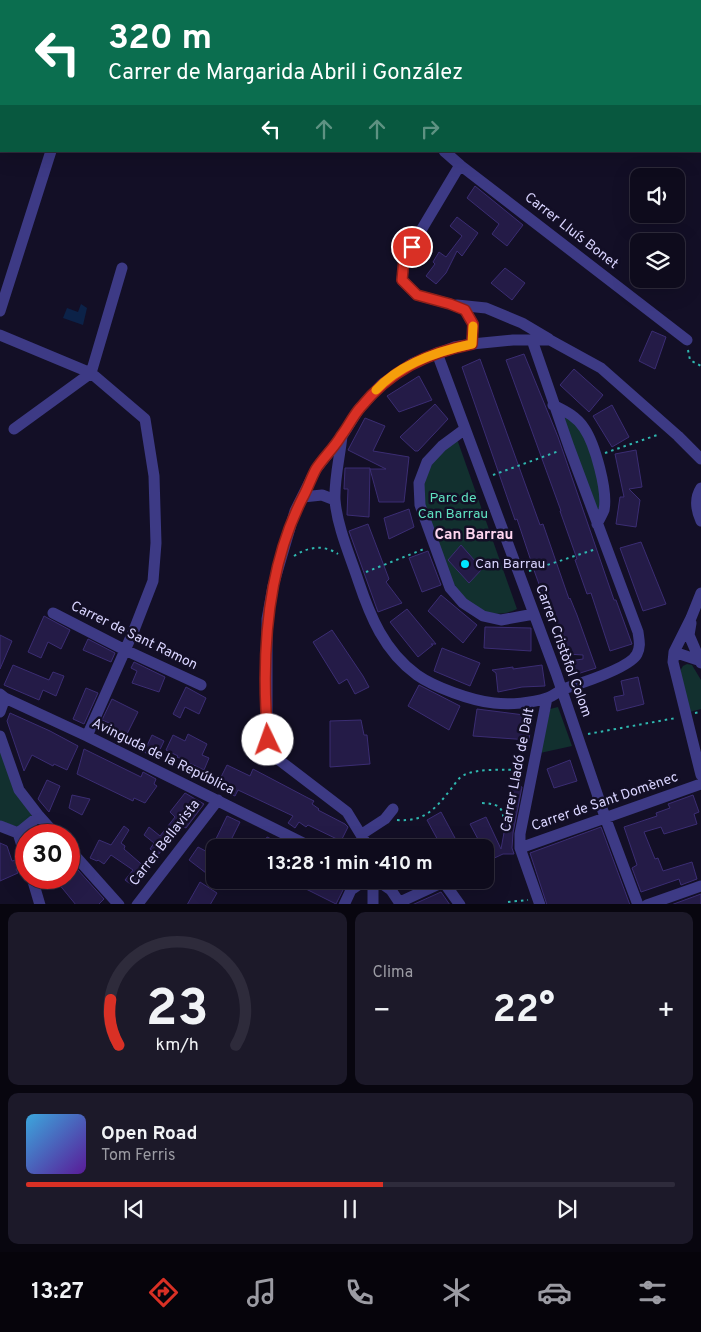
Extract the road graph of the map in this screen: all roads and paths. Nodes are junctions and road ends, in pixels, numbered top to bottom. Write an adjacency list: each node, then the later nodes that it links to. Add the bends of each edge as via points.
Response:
1 (51, 152): 6 (street)
2 (445, 152): 3 (street, Carrer Lluís Bonet)
3 (460, 164): 5 (street, via 404,259 402,280 417,295); 10 (street, Carrer Lluís Bonet)
4 (122, 268): 14 (street)
5 (450, 304): 9 (street, via 486,308 522,323); 11 (street, via 465,310 473,324)
6 (0, 311)
7 (0, 335): 14 (street)
8 (532, 340): 9 (street); 11 (street); 15 (street)
9 (550, 340): 18 (street, via 601,368)
10 (687, 340): 13 (path, via 690,360)
11 (472, 344): 12 (street)
12 (438, 353): 17 (street, Carrer Cristòfol Colom); 19 (street, via 412,363 382,384 359,409)
13 (701, 366)
14 (91, 372): 16 (street); 39 (street, via 145,419 154,476 156,543 153,581)
15 (553, 405): 20 (street); 21 (street, via 569,412 585,428)
16 (14, 428)
17 (465, 429): 23 (street, Carrer Cristòfol Colom); 29 (street, via 427,462 419,483 420,505)
18 (671, 430): 21 (path); 22 (street)
19 (342, 436): 25 (street, via 316,469); 26 (street)
20 (569, 447): 23 (path); 28 (street)
21 (596, 456): 28 (street, via 604,482 604,510)
22 (701, 459)
23 (484, 478): 33 (street, Carrer Cristòfol Colom)
24 (701, 488): 27 (street, via 696,506)
25 (303, 497): 26 (street, via 322,495); 65 (street, via 295,511 282,553 267,619 268,740 279,760 340,805)
26 (335, 500): 34 (street)
27 (701, 521)
28 (597, 524): 30 (street)
29 (434, 546): 34 (path); 37 (street, via 450,588 463,603 483,616 501,620)
30 (605, 546): 33 (path); 43 (street, via 638,632 640,645 637,656 584,683)
31 (339, 556): 32 (path, via 321,547 302,550)
32 (292, 557)
33 (519, 574): 37 (street, Carrer Cristòfol Colom)
34 (357, 576): 45 (street, via 371,618 386,643 418,675 437,686 494,703)
35 (701, 594): 38 (street)
36 (53, 613): 39 (street, Carrer de Sant Ramon)
37 (534, 614): 43 (street, Carrer Cristòfol Colom)
38 (691, 618): 40 (street); 41 (street, via 689,635)
39 (125, 650): 42 (street, Carrer de Sant Ramon); 49 (street)
40 (674, 652): 41 (street); 47 (street, via 672,662)
41 (701, 662)
42 (201, 685)
43 (562, 690): 45 (street); 50 (street, Carrer Cristòfol Colom)
44 (2, 696): 46 (street); 49 (street, Avinguda de la República)
45 (547, 698): 51 (street, Carrer Lladó de Dalt)
46 (0, 712)
47 (685, 716): 50 (path); 52 (street)
48 (0, 736): 57 (street, via 19,790)
49 (87, 736): 54 (street, Avinguda de la República)
50 (578, 736): 58 (street, Carrer Cristòfol Colom)
51 (532, 771): 59 (path, via 474,771 462,776 438,805 422,818); 68 (street, Carrer Lladó de Dalt)
52 (701, 775)
53 (701, 784): 58 (street, Carrer de Sant Domènec)
54 (218, 800): 66 (street, Avinguda de la República); 80 (street, Carrer Bellavista)
55 (482, 803): 63 (path, via 500,806)
56 (392, 809): 59 (street)
57 (39, 816): 60 (street); 61 (street)
58 (605, 817): 68 (street, Carrer de Sant Domènec); 84 (street, Carrer Cristòfol Colom)
59 (385, 819): 65 (street)
60 (29, 824)
61 (46, 824)
62 (0, 826): 64 (street)
63 (504, 831)
64 (15, 832)
65 (362, 834): 67 (street)
66 (295, 839)
67 (364, 839)
68 (520, 848): 76 (street, Carrer Lladó de Dalt)
69 (80, 861): 79 (street)
70 (701, 886): 85 (street)
71 (35, 889): 78 (street)
72 (353, 889): 81 (street)
73 (372, 889): 82 (street)
74 (389, 889): 77 (street)
75 (508, 902): 76 (path)
76 (539, 902)
77 (401, 903): 83 (street, via 445,884)
78 (40, 904)
79 (119, 904)
80 (137, 904)
81 (344, 904)
82 (374, 904)
83 (460, 904)
84 (638, 904)
85 (647, 904)

